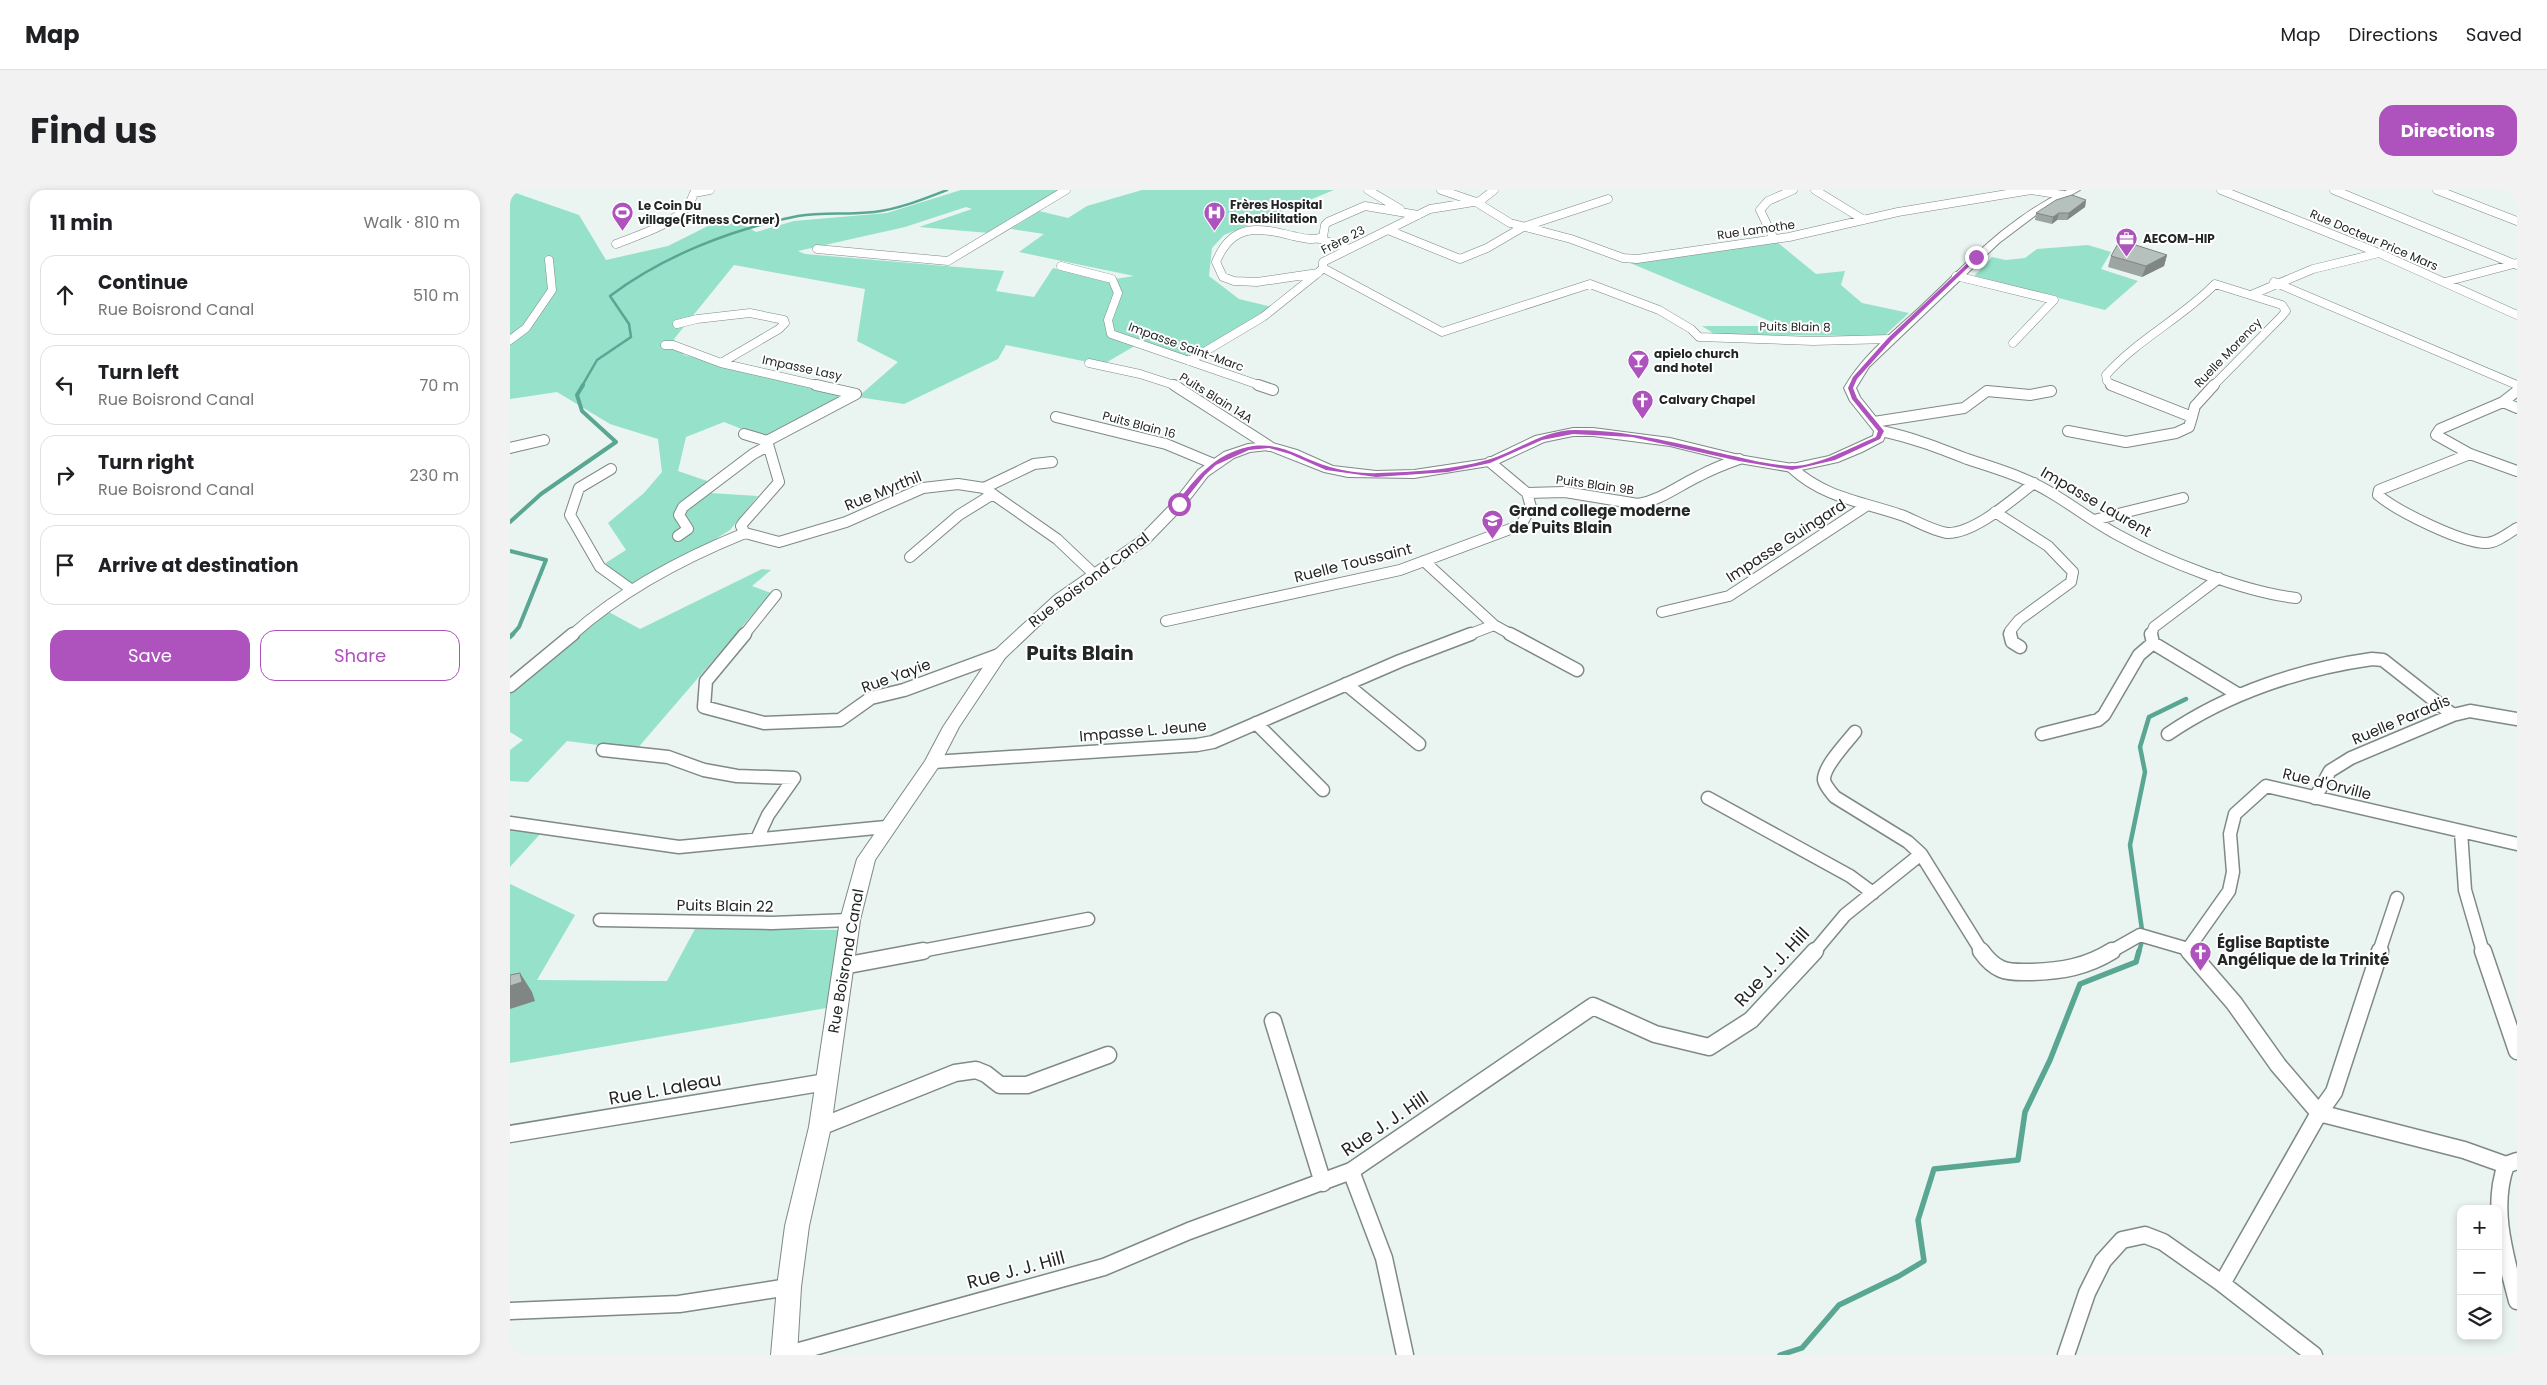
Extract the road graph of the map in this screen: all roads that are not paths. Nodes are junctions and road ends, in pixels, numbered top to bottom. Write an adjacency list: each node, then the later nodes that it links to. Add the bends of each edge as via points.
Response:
1 (710, 190): 27 (street, via 694,193 692,203 672,218)
2 (1066, 190): 28 (street, via 948,261)
3 (1368, 190): 18 (street)
4 (1441, 190): 16 (street, Rue Lamothe)
5 (1494, 190): 16 (street)
6 (1793, 190): 26 (street, via 1768,201 1760,210)
7 (1814, 190): 21 (street)
8 (1977, 190): 14 (street)
9 (2076, 190): 13 (street)
10 (2221, 190): 30 (street, Rue Docteur Price Mars)
11 (2334, 190): 32 (street)
12 (2437, 190): 19 (street)
13 (2063, 195): 14 (street, Rue Lamothe, via 2031,190); 35 (street, via 2038,207 1996,239)
14 (1994, 196): 21 (street, Rue Lamothe)
15 (1608, 199): 23 (street)
16 (1476, 202): 20 (street, Frère 23, via 1430,209); 23 (street, Rue Lamothe, via 1510,223)
17 (2517, 210): 19 (street)
18 (1399, 211): 20 (street); 25 (street, via 1361,207 1324,225)
19 (2499, 214): 22 (street)
20 (1418, 215): 24 (street, Frère 23)
21 (1864, 220): 26 (street, Rue Lamothe)
22 (2517, 221)
23 (1523, 227): 24 (street, via 1460,259); 26 (street, Rue Lamothe, via 1630,259)
24 (1388, 230): 29 (street, Frère 23)
25 (1320, 239): 29 (street); 34 (street, via 1271,230 1241,233 1229,238 1216,262 1218,272 1225,278 1244,283)
26 (1774, 239)
27 (616, 244)
28 (818, 249)
29 (1349, 249): 34 (street, Frère 23, via 1323,262)
30 (2379, 253): 36 (street, via 2306,269); 37 (street, Rue Docteur Price Mars)
31 (549, 260): 42 (street, via 552,290 526,328)
32 (2516, 264): 37 (street)
33 (1061, 266): 45 (street, Impasse Saint-Marc, via 1112,279 1118,292 1108,320 1111,334)
34 (1320, 270): 41 (street, Puits Blain 8, via 1442,332 1590,284 1660,310 1699,337 1813,341); 45 (street, Frère 23, via 1263,317)
35 (1956, 276): 41 (street); 43 (street, via 2054,300)
36 (2274, 282): 38 (street); 48 (street)
37 (2445, 282): 39 (street, Rue Docteur Price Mars)
38 (2251, 295): 55 (street, Ruelle Morency, via 2282,305 2286,311 2209,390 2195,406); 55 (street, Ruelle Morency, via 2215,284 2204,297 2119,358 2106,375 2110,384 2124,392)
39 (2515, 313)
40 (677, 324): 46 (street, Impasse Lasy, via 753,312 786,322)
41 (1890, 339): 56 (street, via 1850,388)
42 (510, 340)
43 (2013, 343)
44 (665, 345): 46 (street)
45 (1189, 361): 49 (street, Impasse Saint-Marc)
46 (721, 363): 60 (street, Impasse Lasy, via 856,394)
47 (1088, 363): 61 (street, Puits Blain 14A, via 1175,385)
48 (2517, 385)
49 (1273, 390)
50 (2050, 391): 56 (street, via 2030,394 1987,391 1964,408)
51 (2517, 391): 52 (street)
52 (2503, 402): 53 (street); 63 (street, via 2436,432 2438,438)
53 (2517, 408)
54 (1056, 417): 67 (street, Puits Blain 16, via 1166,444)
55 (2193, 417): 57 (street, Ruelle Morency, via 2189,428 2184,430 2126,442)
56 (1877, 427): 68 (street, Rue Boisrond Canal, via 1878,438 1857,449 1833,459); 71 (street, Impasse Laurent)
57 (2068, 431)
58 (744, 434): 60 (street)
59 (544, 440): 62 (street)
60 (767, 444): 79 (street, via 779,482 741,526); 80 (street, via 682,507 679,515 688,528)
61 (1269, 446): 66 (street, Rue Boisrond Canal, via 1328,469 1376,476 1448,470); 67 (street, Rue Boisrond Canal, via 1248,448)
62 (510, 448)
63 (2470, 454): 70 (street); 78 (street, via 2380,490 2378,495 2461,538 2489,543)
64 (1739, 459): 66 (street, Rue Boisrond Canal, via 1670,442 1573,432 1540,439); 68 (street, Rue Boisrond Canal); 73 (street, Puits Blain 9B, via 1692,479 1659,500 1646,503 1551,491)
65 (1052, 462): 72 (street, via 1034,464)
66 (1490, 462): 73 (street)
67 (1214, 464): 83 (street, Rue Boisrond Canal, via 1144,540)
68 (1792, 468): 75 (street, via 1801,478 1821,489)
69 (611, 469): 85 (street, via 579,488 570,515 600,567)
70 (2517, 472)
71 (2034, 483): 76 (street); 77 (street, Impasse Laurent)
72 (989, 491): 79 (street, Rue Myrthil, via 958,484 923,488 846,522 778,542); 81 (street); 83 (street, Rue Myrthil, via 1057,539)
73 (1527, 493): 82 (street, Ruelle Toussaint, via 1531,507 1521,525)
74 (2183, 498): 77 (street)
75 (1866, 506): 76 (street, via 1902,515 1944,533 1955,533); 88 (street, Impasse Guingard, via 1729,596)
76 (1995, 512): 92 (street, via 2054,551 2073,572 2072,582 2019,620 2010,631 2012,642)
77 (2094, 520): 84 (street, Impasse Laurent, via 2135,543)
78 (2517, 528)
79 (745, 533): 85 (street, via 721,542)
80 (678, 536)
81 (910, 557)
82 (1424, 561): 89 (street, Ruelle Toussaint, via 1400,570); 90 (street)
83 (1095, 575): 93 (street, Rue Boisrond Canal, via 1060,598)
84 (2219, 578): 87 (street, Impasse Laurent, via 2278,596); 91 (street, via 2154,627)
85 (632, 590): 96 (street, via 598,613)
86 (776, 595): 93 (street, Rue Yayie, via 706,681 704,707 764,723 840,720 871,698 904,690)
87 (2296, 598)
88 (1662, 612)
89 (1166, 621)
90 (1494, 625): 94 (street); 95 (street, Impasse L. Jeune)
91 (2153, 642): 97 (street); 102 (street, via 2139,655 2098,720)
92 (2020, 647)
93 (999, 655): 106 (street, Rue Boisrond Canal, via 951,727)
94 (1577, 670)
95 (1346, 684): 100 (street, Impasse L. Jeune); 104 (street)
96 (510, 686)
97 (2239, 695): 98 (street, via 2346,662 2376,657); 103 (street, via 2198,714)
98 (2453, 715): 99 (street, Ruelle Paradis, via 2470,710); 109 (street, Ruelle Paradis, via 2351,758 2330,771)
99 (2517, 719)
100 (1256, 723): 106 (street, Impasse L. Jeune, via 1213,742 1197,745); 107 (street)
101 (1856, 732): 115 (street, via 1827,770 1824,779 1828,789 1834,797 1908,842)
102 (2042, 734)
103 (2168, 734)
104 (1419, 744)
105 (603, 750): 113 (street, via 668,757 704,770 737,776 794,778 768,816)
106 (933, 762): 111 (street, Rue Boisrond Canal)
107 (1323, 790)
108 (1708, 798): 116 (street, via 1850,876)
109 (2315, 798): 112 (street, Rue d'Orville); 121 (street, Rue d'Orville, via 2266,786 2235,814 2230,834 2233,872 2229,891)
110 (510, 823): 113 (street, via 679,847)
111 (886, 827): 113 (street); 120 (street, Rue Boisrond Canal, via 866,859)
112 (2461, 832): 114 (street, Rue d'Orville); 124 (street, via 2465,890)
113 (757, 839)
114 (2517, 844)
115 (1921, 854): 116 (street, Rue J. J. Hill); 121 (street, via 1974,942 1988,960 2001,969 2064,971 2096,961 2134,937 2144,936)
116 (1873, 893): 131 (street, Rue J. J. Hill, via 1845,915 1751,1020 1709,1047 1655,1034 1593,1006)
117 (2397, 898): 127 (street, via 2334,1092)
118 (1088, 919): 122 (street)
119 (600, 920): 120 (street, Puits Blain 22, via 772,923)
120 (850, 920): 122 (street, Rue Boisrond Canal)
121 (2188, 949): 127 (street)
122 (843, 966): 126 (street, Rue Boisrond Canal)
123 (1273, 1021): 132 (street)
124 (2517, 1051)
125 (1108, 1055): 128 (street, via 1027,1085 1000,1085 976,1070 955,1073)
126 (826, 1082): 128 (street, Rue Boisrond Canal); 129 (street, Rue L. Laleau)
127 (2319, 1114): 130 (street); 133 (street)
128 (820, 1127): 134 (street, Rue Boisrond Canal, via 797,1226)
129 (510, 1134)
130 (2511, 1163): 135 (street, via 2499,1177 2502,1245)
131 (1351, 1171): 132 (street, Rue J. J. Hill); 138 (street, via 1384,1258)
132 (1323, 1183): 137 (street, Rue J. J. Hill, via 1235,1213 1104,1267)
133 (2223, 1282): 139 (street, via 2148,1236 2137,1235 2122,1240 2102,1264 2082,1304); 140 (street)
134 (789, 1287): 136 (street, via 679,1304); 137 (street, Rue Boisrond Canal)
135 (2517, 1301)
136 (510, 1311)
137 (784, 1355)
138 (1405, 1355)
139 (2066, 1355)
140 (2314, 1355)

